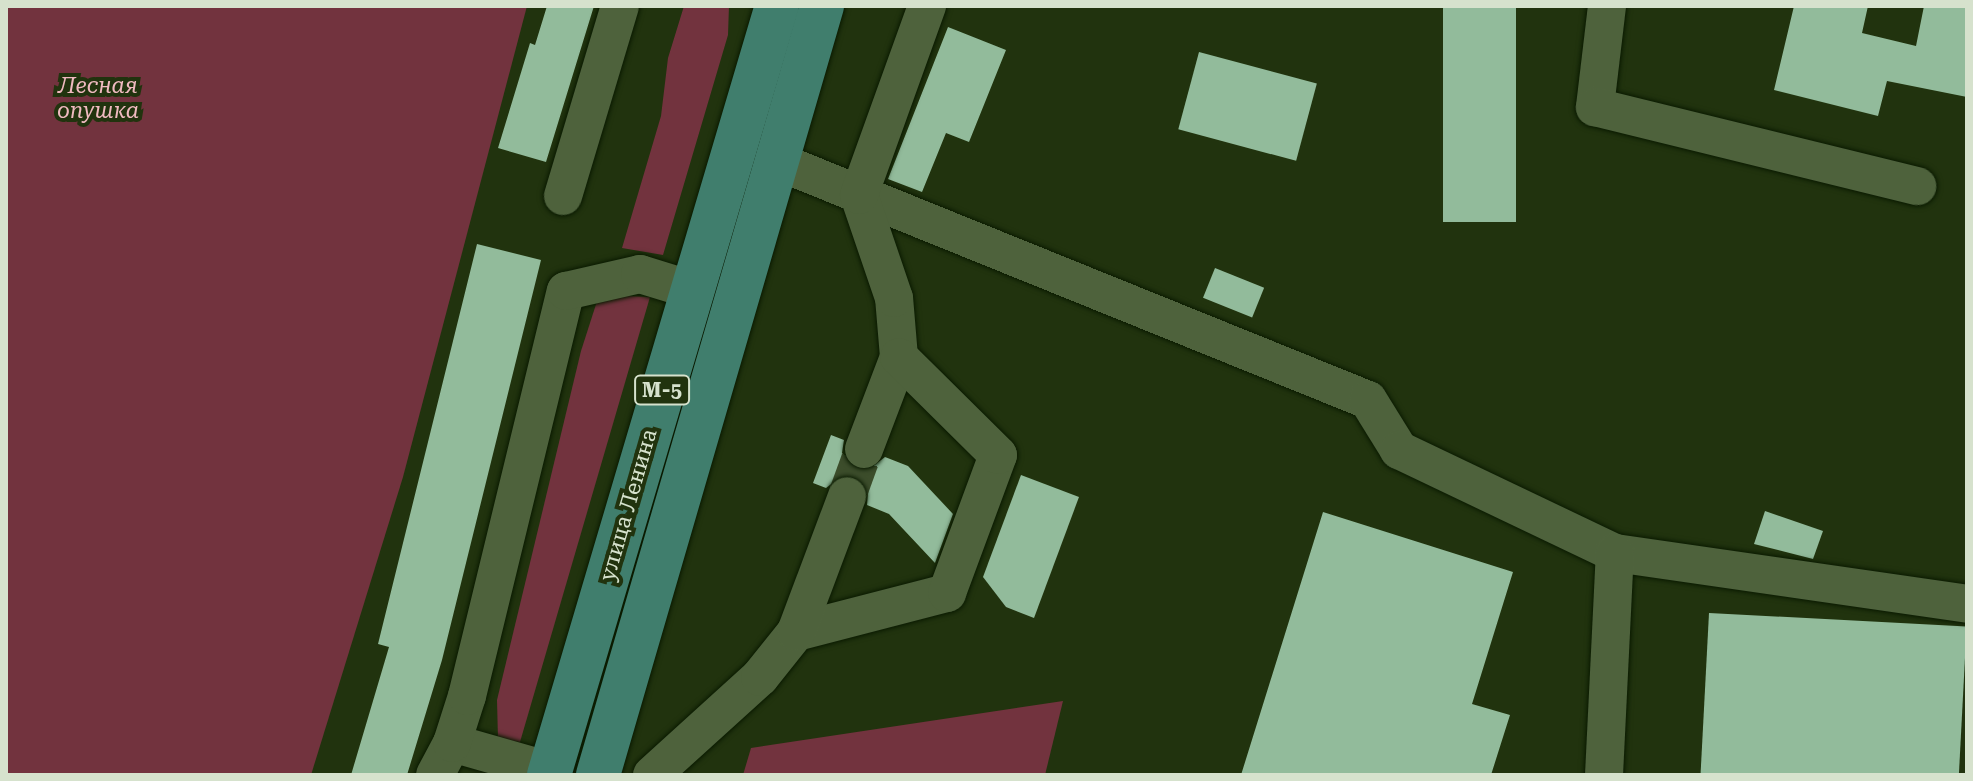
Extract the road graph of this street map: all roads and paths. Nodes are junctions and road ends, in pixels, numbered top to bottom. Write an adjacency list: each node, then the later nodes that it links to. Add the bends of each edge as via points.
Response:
1 (620, 6): 9 (lane)
2 (777, 6): 10 (main road, улица Ленина / М-5)
3 (822, 6): 6 (main road, М-5)
4 (927, 6): 8 (lane)
5 (1607, 6): 7 (lane, via 1595,107)
6 (777, 161): 8 (lane); 19 (main road, М-5)
7 (1917, 186)
8 (859, 195): 11 (lane, via 894,298); 14 (lane, via 1368,400 1399,450)
9 (563, 196)
10 (692, 290): 17 (lane, via 640,274 566,291); 18 (main road, улица Ленина / М-5)
11 (899, 357): 12 (lane); 16 (lane, via 998,455 947,593)
12 (864, 449)
13 (847, 496): 16 (lane)
14 (1615, 553): 15 (lane); 21 (lane)
15 (1967, 604)
16 (796, 632): 20 (lane, via 760,677)
17 (444, 759): 18 (lane)
18 (549, 773)
19 (598, 775)
20 (652, 775)
21 (1604, 775)

